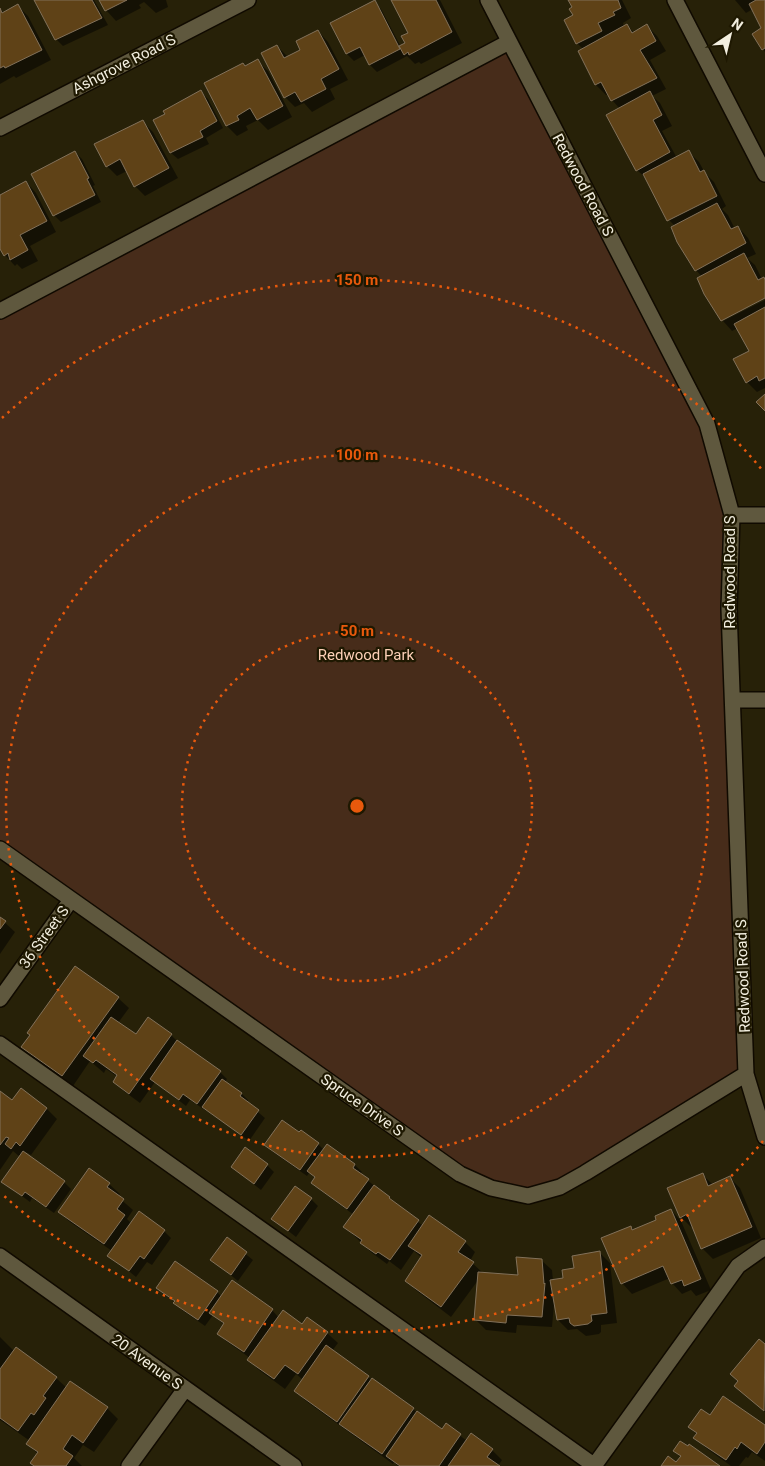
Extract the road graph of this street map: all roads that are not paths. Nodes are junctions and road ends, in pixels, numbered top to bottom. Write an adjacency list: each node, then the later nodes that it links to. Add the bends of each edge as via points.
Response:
1 (248, 0): 5 (street, Ashgrove Road S)
2 (488, 0): 4 (street, Redwood Road S)
3 (675, 0): 6 (street)
4 (509, 42): 7 (street); 8 (street, Redwood Road S, via 707,424)
5 (0, 128)
6 (765, 174)
7 (0, 311)
8 (732, 515): 9 (street); 10 (street, Redwood Road S, via 730,609)
9 (765, 515)
10 (733, 700): 11 (street); 16 (street, Redwood Road S)
11 (765, 700)
12 (0, 850): 13 (street, Spruce Drive S)
13 (72, 900): 14 (street, 36 Street S); 16 (street, Spruce Drive S, via 460,1174 492,1188 528,1196 560,1187)
14 (0, 999)
15 (0, 1044): 23 (street)
16 (746, 1074): 17 (street, Redwood Road S)
17 (765, 1136)
18 (765, 1246): 23 (street, via 738,1266)
19 (0, 1256): 20 (street, 20 Avenue S)
20 (185, 1389): 21 (street); 22 (street, 20 Avenue S)
21 (129, 1466)
22 (294, 1466)
23 (594, 1466)

